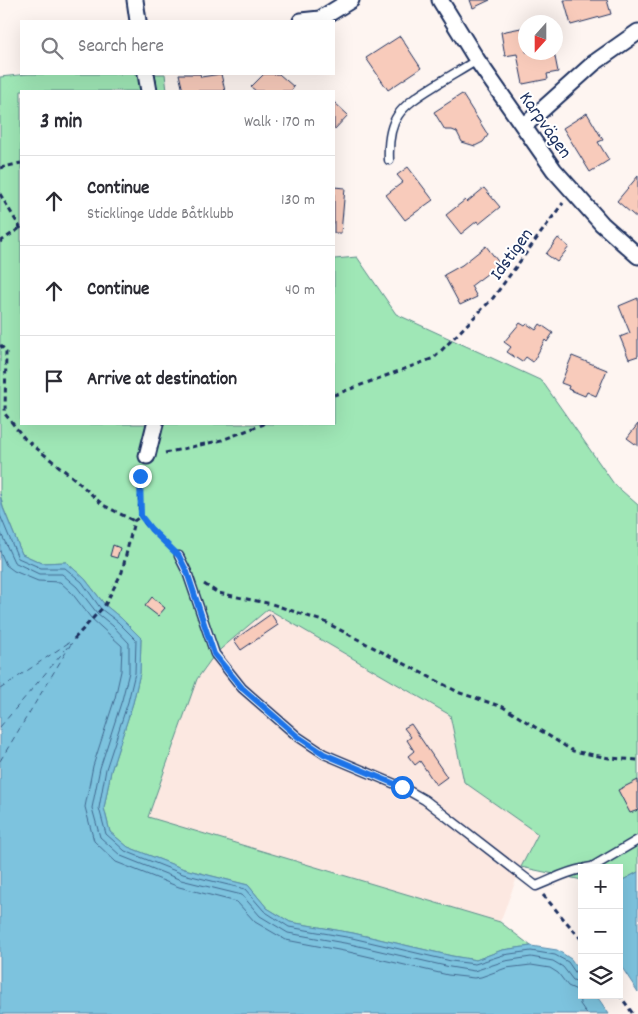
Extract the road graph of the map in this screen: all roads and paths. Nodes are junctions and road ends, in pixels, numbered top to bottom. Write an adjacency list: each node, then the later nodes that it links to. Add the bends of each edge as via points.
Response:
1 (135, 0): 4 (street)
2 (351, 0): 5 (street, via 320,19)
3 (440, 0): 7 (street, Karpvägen)
4 (138, 20)
5 (310, 20)
6 (638, 32): 10 (street, via 594,63)
7 (477, 60): 10 (street, Karpvägen); 11 (lane, via 409,101 398,113 388,142)
8 (146, 75): 9 (street)
9 (149, 90)
10 (524, 126): 14 (street, Karpvägen)
11 (389, 160)
12 (20, 163): 13 (path)
13 (0, 168)
14 (572, 191): 19 (street, Karpvägen); 21 (path, Idstigen, via 493,298 434,358)
15 (0, 194): 16 (path)
16 (20, 227)
17 (20, 230): 18 (path)
18 (0, 242)
19 (638, 256)
20 (0, 345): 26 (path, via 6,351 4,414 25,439 103,505)
21 (335, 396)
22 (155, 425): 24 (street)
23 (261, 425): 24 (path, via 222,440)
24 (147, 456): 25 (path, via 140,476)
25 (141, 516): 26 (path); 27 (path)
26 (134, 521): 29 (path, via 122,572 105,605)
27 (179, 556): 34 (lane, via 214,654 242,688 297,736 324,754 425,800)
28 (201, 581): 30 (path, via 218,593 272,604 325,622 460,693 503,708 573,751)
29 (74, 639)
30 (638, 760)
31 (638, 840): 32 (lane)
32 (597, 864)
33 (578, 869): 34 (lane)
34 (536, 886): 35 (path)
35 (578, 935)
36 (622, 999): 37 (path)
37 (633, 1014)

